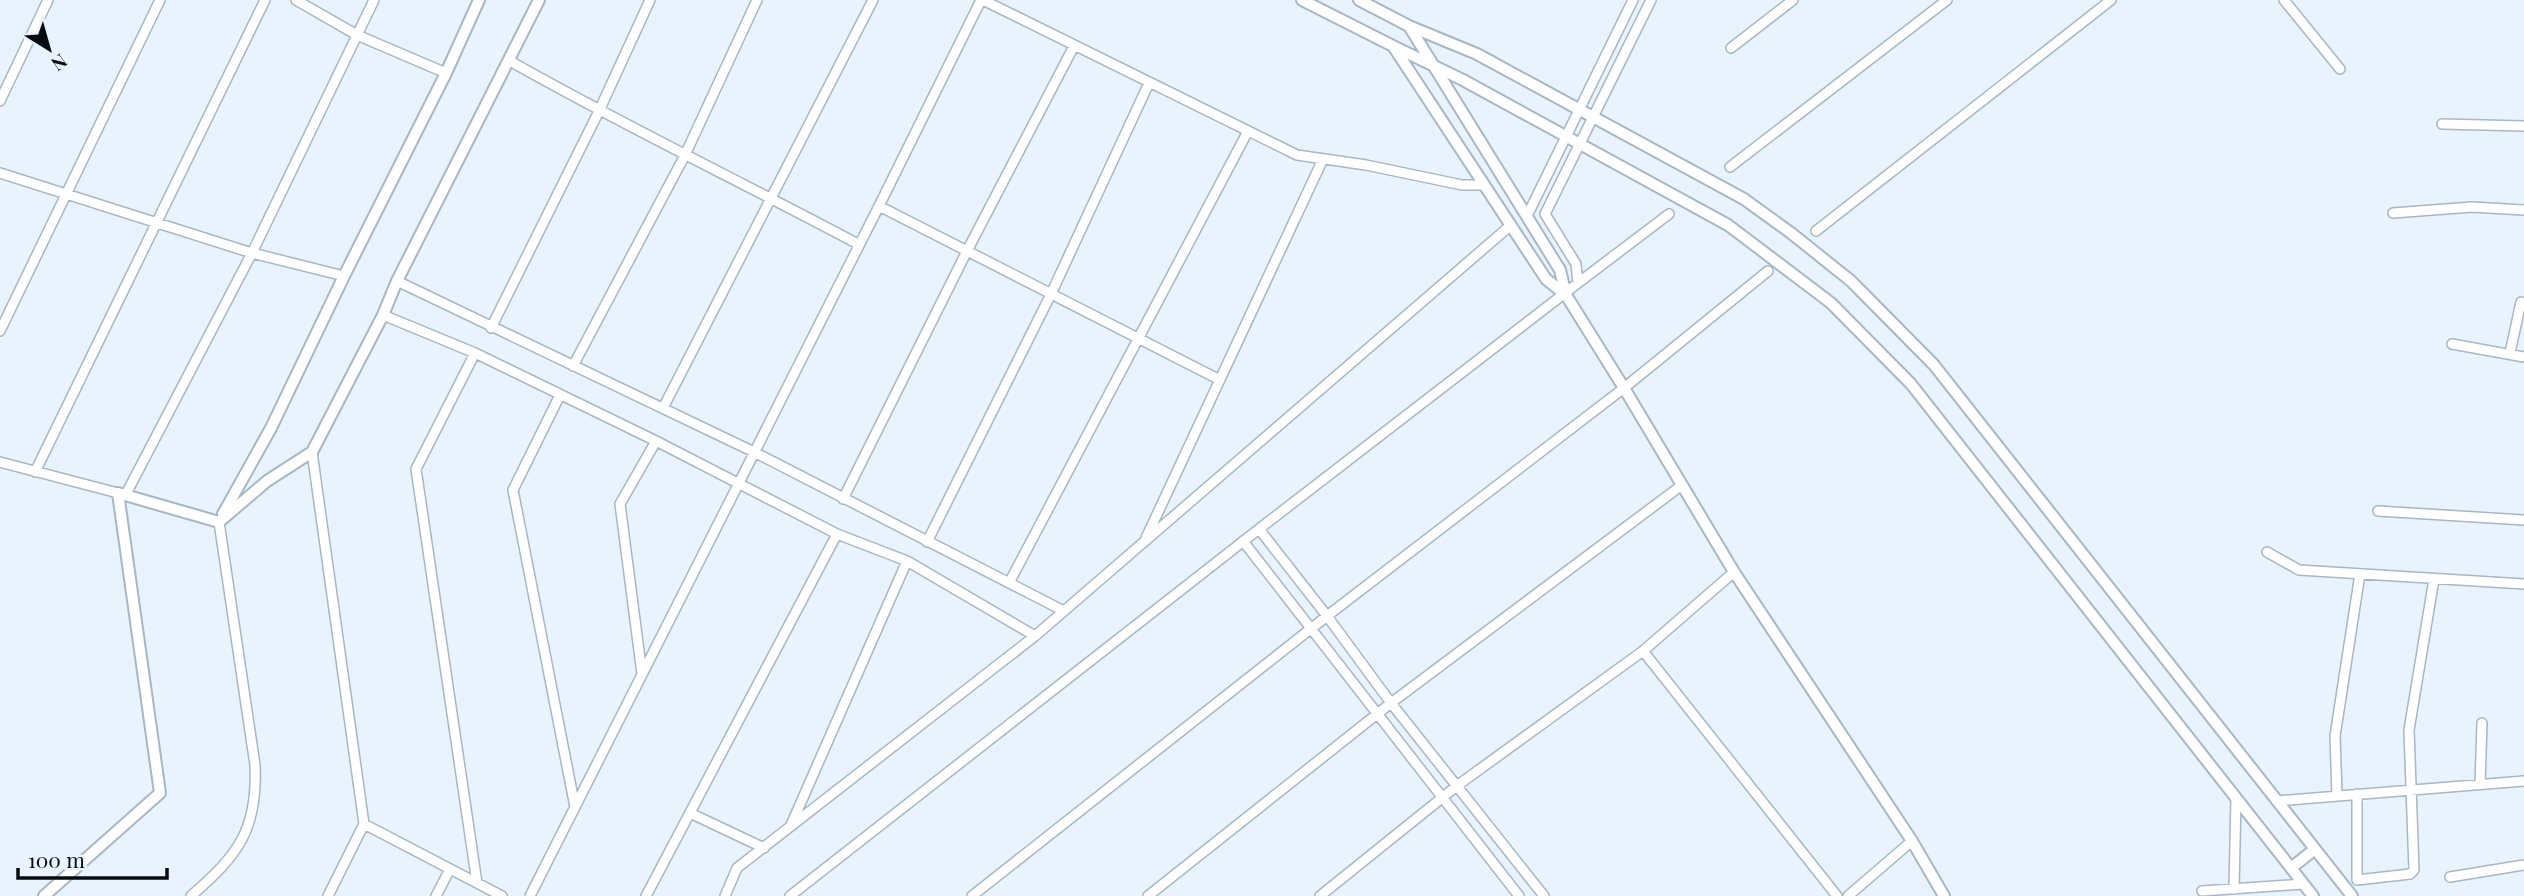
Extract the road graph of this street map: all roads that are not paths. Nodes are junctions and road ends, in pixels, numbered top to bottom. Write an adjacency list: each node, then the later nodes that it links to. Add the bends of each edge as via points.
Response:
1 (48, 0): 30 (street)
2 (160, 0): 44 (street)
3 (265, 0): 51 (street)
4 (296, 0): 21 (street)
5 (374, 0): 21 (street)
6 (479, 0): 28 (street)
7 (539, 0): 25 (street)
8 (650, 0): 32 (street)
9 (757, 0): 39 (street)
10 (873, 0): 45 (street)
11 (982, 0): 22 (street); 46 (street)
12 (1301, 0): 23 (street)
13 (1359, 0): 20 (street)
14 (1633, 0): 31 (street)
15 (1651, 0): 33 (street)
16 (1793, 0): 24 (street)
17 (1947, 0): 41 (street)
18 (2111, 0): 53 (street)
19 (2284, 0): 27 (street)
20 (1409, 26): 26 (street); 31 (street, via 1477,54)
21 (357, 35): 28 (street); 56 (street)
22 (1074, 46): 29 (street); 55 (street)
23 (1393, 46): 26 (street); 43 (street)
24 (1731, 48)
25 (510, 61): 32 (street); 59 (street)
26 (1434, 66): 37 (street); 50 (street)
27 (2340, 69)
28 (446, 73): 58 (street)
29 (1149, 83): 36 (street); 61 (street)
30 (0, 101)
31 (1579, 109): 33 (street); 37 (street)
32 (599, 111): 39 (street); 65 (street)
33 (1593, 117): 38 (street); 118 (street, via 1744,199 1852,281 1934,365)
34 (2442, 124): 35 (street)
35 (2524, 126)
36 (1248, 131): 40 (street, via 1297,155); 67 (street)
37 (1566, 136): 38 (street); 50 (street)
38 (1580, 144): 60 (street, via 1545,214 1576,264); 117 (street, via 1728,225 1832,303 1911,384)
39 (685, 155): 45 (street); 72 (street)
40 (1323, 159): 43 (street, via 1462,185); 73 (street)
41 (1730, 167)
42 (0, 173): 44 (street)
43 (1484, 185): 52 (street)
44 (67, 194): 51 (street); 66 (street)
45 (771, 197): 54 (street); 76 (street)
46 (879, 206): 54 (street); 55 (street)
47 (2524, 210): 48 (street, via 2472,207)
48 (2393, 213)
49 (1669, 214): 60 (street)
50 (1527, 216): 62 (street, via 1560,270)
51 (157, 222): 56 (street); 81 (street)
52 (1511, 225): 62 (street, via 1546,279); 91 (street)
53 (1816, 231)
54 (858, 244): 79 (street)
55 (967, 251): 61 (street); 85 (street)
56 (252, 253): 58 (street); 84 (street)
57 (1768, 271): 74 (street)
58 (344, 276): 88 (street, via 271,428)
59 (397, 281): 64 (street); 65 (street)
60 (1578, 283): 62 (street)
61 (1051, 294): 67 (street); 93 (street)
62 (1566, 295): 74 (street); 89 (street)
63 (2521, 302): 70 (street)
64 (383, 315): 69 (street); 78 (street)
65 (491, 328): 72 (street)
66 (0, 331)
67 (1138, 338): 73 (street); 99 (street)
68 (2452, 344): 70 (street)
69 (475, 353): 75 (street); 130 (street, via 416,469)
70 (2510, 353): 71 (street)
71 (2524, 357)
72 (573, 366): 76 (street)
73 (1220, 380): 91 (street)
74 (1625, 388): 83 (street); 102 (street)
75 (560, 395): 77 (street); 119 (street, via 513,490)
76 (663, 408): 79 (street)
77 (656, 441): 82 (street); 106 (street, via 620,504)
78 (312, 452): 88 (street, via 267,481); 121 (street)
79 (754, 452): 82 (street); 85 (street)
80 (0, 462): 81 (street)
81 (36, 472): 84 (street)
82 (739, 483): 90 (street); 106 (street)
83 (1682, 485): 96 (street); 107 (street)
84 (122, 494): 88 (street); 134 (street, via 160,793)
85 (843, 499): 93 (street)
86 (2378, 511): 87 (street)
87 (2524, 520)
88 (219, 522): 135 (street, via 256,789 253,813 241,842 222,869)
89 (1259, 529): 92 (street); 102 (street)
90 (837, 534): 95 (street); 120 (street)
91 (1144, 541): 101 (street)
92 (1244, 541): 103 (street); 142 (street)
93 (928, 542): 99 (street)
94 (2267, 552): 97 (street, via 2299,570)
95 (907, 561): 104 (street); 122 (street)
96 (1734, 572): 105 (street); 123 (street)
97 (2360, 574): 98 (street); 115 (street, via 2335,736)
98 (2434, 579): 100 (street); 113 (street, via 2410,715)
99 (1009, 583): 101 (street)
100 (2524, 584)
101 (1064, 611): 104 (street)
102 (1327, 616): 103 (street); 107 (street)
103 (1311, 628): 108 (street); 143 (street)
104 (1034, 636): 122 (street)
105 (1643, 651): 112 (street); 148 (street)
106 (642, 674): 119 (street)
107 (1391, 703): 108 (street); 112 (street)
108 (1377, 713): 116 (street); 144 (street)
109 (2482, 723): 111 (street)
110 (2524, 781): 111 (street)
111 (2480, 784): 113 (street)
112 (1458, 785): 116 (street); 147 (street)
113 (2410, 789): 114 (street); 114 (street, via 2414,870 2357,880)
114 (2357, 794): 115 (street)
115 (2337, 795): 118 (street)
116 (1443, 798): 145 (street); 146 (street)
117 (2236, 798): 127 (street); 132 (street)
118 (2277, 801): 125 (street)
119 (575, 807): 139 (street)
120 (690, 813): 124 (street); 140 (street)
121 (364, 824): 128 (street); 136 (street)
122 (790, 827): 124 (street)
123 (1912, 841): 149 (street); 150 (street)
124 (764, 848): 141 (street, via 737,867)
125 (2315, 849): 127 (street); 152 (street)
126 (2524, 865): 129 (street)
127 (2291, 868): 131 (street)
128 (450, 869): 130 (street); 137 (street)
129 (2450, 877)
130 (477, 883): 138 (street)
131 (2303, 884): 132 (street); 151 (street)
132 (2234, 890): 133 (street)
133 (2202, 891)
134 (44, 896)
135 (191, 896)
136 (328, 896)
137 (436, 896)
138 (502, 896)
139 (530, 896)
140 (646, 896)
141 (725, 896)
142 (790, 896)
143 (972, 896)
144 (1148, 896)
145 (1320, 896)
146 (1519, 896)
147 (1544, 896)
148 (1837, 896)
149 (1848, 896)
150 (1944, 896)
151 (2313, 896)
152 (2352, 896)

